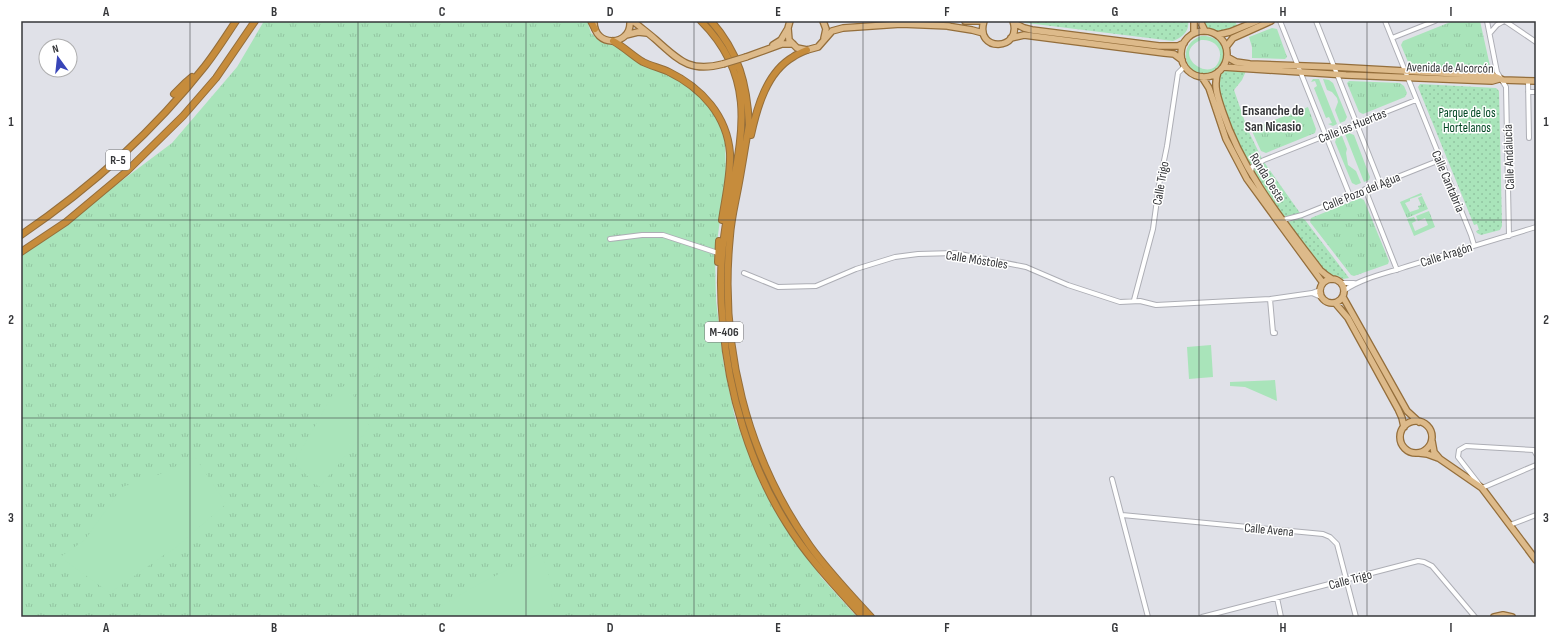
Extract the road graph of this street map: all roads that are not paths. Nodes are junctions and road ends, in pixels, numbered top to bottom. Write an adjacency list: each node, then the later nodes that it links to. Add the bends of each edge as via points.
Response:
1 (236, 21): 51 (highway, R-5)
2 (255, 21): 79 (highway, R-5, via 216,78 183,116 115,181 66,222)
3 (591, 21): 27 (highway)
4 (594, 21): 27 (main road)
5 (630, 21): 33 (main road)
6 (633, 21): 32 (main road)
7 (701, 21): 95 (highway, M-406, via 718,41 734,70 742,108 740,143 722,254)
8 (711, 21): 70 (highway, M-406, via 731,48 746,90 749,125)
9 (790, 21): 26 (main road)
10 (823, 21): 35 (main road, via 826,28)
11 (921, 21): 25 (main road)
12 (964, 21): 13 (main road)
13 (984, 21): 29 (main road)
14 (1194, 21): 30 (main road)
15 (1200, 21): 28 (main road)
16 (1257, 21): 34 (main road)
17 (1271, 21): 42 (main road, via 1233,38)
18 (1280, 21): 48 (street)
19 (1316, 21): 50 (street)
20 (1385, 21): 37 (street, Calle Cantabria)
21 (1435, 21): 37 (street)
22 (1487, 21): 31 (street, Calle Andalucía)
23 (1504, 21): 31 (street); 39 (street)
24 (1014, 22): 36 (main road, via 1014,34); 40 (main road, via 1032,30 1159,46 1178,46)
25 (949, 26): 29 (main road); 35 (main road, via 901,24 843,28 832,31)
26 (788, 28): 41 (main road, via 787,34); 43 (main road, via 781,40)
27 (595, 29): 38 (main road, via 602,38)
28 (1205, 31): 30 (main road); 34 (main road)
29 (983, 33): 36 (main road, via 993,44 1003,44)
30 (1194, 33): 40 (main road)
31 (1490, 33): 57 (street, Calle Andalucía, via 1497,72)
32 (649, 34): 33 (main road, via 638,32); 43 (main road, bridge, via 676,58 692,66 709,68)
33 (626, 35): 38 (main road)
34 (1217, 35): 42 (main road)
35 (824, 38): 44 (main road, via 818,47)
36 (1011, 38): 46 (main road, via 1024,35 1164,52 1174,54)
37 (1392, 38): 55 (street, Calle Cantabria)
38 (613, 41): 80 (highway, M-406, via 643,62 669,72 692,86 709,101 721,120 730,154)
39 (1536, 42)
40 (1184, 43): 46 (main road)
41 (793, 44): 43 (main road); 44 (main road)
42 (1226, 47): 45 (main road)
43 (769, 48)
44 (807, 50): 70 (highway, M-406, via 792,57 779,69 765,90 755,115 744,173)
45 (1227, 57): 48 (main road, Avenida de Alcorcón, via 1236,62 1250,64); 49 (main road)
46 (1182, 60): 47 (main road)
47 (1185, 66): 56 (main road, via 1195,75); 93 (street, Calle Trigo, via 1178,73 1153,230)
48 (1298, 66): 50 (main road, Avenida de Alcorcón); 53 (street)
49 (1223, 67): 52 (main road); 53 (main road, Avenida de Alcorcón)
50 (1333, 67): 54 (street); 55 (main road, Avenida de Alcorcón)
51 (202, 70): 62 (highway); 75 (highway, R-5, via 171,107 119,159 56,211)
52 (1218, 72): 56 (main road); 68 (main road, Ronda Oeste, via 1215,87 1223,112 1232,139)
53 (1301, 72): 54 (main road, Avenida de Alcorcón); 65 (street)
54 (1336, 74): 55 (main road, Avenida de Alcorcón); 64 (street)
55 (1406, 74): 57 (main road, Avenida de Alcorcón, via 1494,76); 63 (street, Calle Cantabria)
56 (1202, 77): 84 (main road, Ronda Oeste, via 1209,88 1226,139 1247,179)
57 (1501, 79): 58 (main road, Avenida de Alcorcón); 76 (street, Calle Andalucía, via 1506,87)
58 (1528, 81): 59 (main road, Avenida de Alcorcón); 60 (street)
59 (1536, 81)
60 (1528, 92): 61 (street); 66 (street)
61 (1536, 92)
62 (174, 94)
63 (1416, 100): 64 (street, Calle las Huertas); 67 (street, Calle Cantabria)
64 (1356, 123): 65 (street, Calle las Huertas); 69 (street)
65 (1326, 135): 68 (street, Calle las Huertas, via 1257,163 1252,167); 72 (street)
66 (1529, 138)
67 (1440, 160): 69 (street, Calle Pozo del Agua); 78 (street, Calle Cantabria)
68 (1251, 175): 73 (main road, Ronda Oeste)
69 (1380, 183): 71 (street, Calle Pozo del Agua)
70 (738, 187): 113 (highway, M-406, via 730,234 727,298 734,365 744,410 758,451 793,521 828,569)
71 (1365, 189): 72 (street, Calle Pozo del Agua); 81 (street)
72 (1350, 196): 73 (street, Calle Pozo del Agua)
73 (1283, 220): 83 (main road, Ronda Oeste, via 1320,270)
74 (1536, 227): 76 (street, Calle Aragón)
75 (21, 235)
76 (1509, 236): 78 (street, Calle Aragón)
77 (610, 239): 80 (street, via 642,234 663,235)
78 (1474, 245): 81 (street, Calle Aragón)
79 (21, 252)
80 (718, 253): 95 (highway, M-406)
81 (1397, 270): 86 (street, Calle Aragón)
82 (744, 272): 93 (street, Calle Móstoles, via 778,287 816,286 894,257 955,253 1026,267 1068,285 1120,302)
83 (1332, 279): 84 (main road); 85 (main road)
84 (1323, 283): 87 (main road)
85 (1342, 283): 86 (street, Calle Aragón); 88 (main road)
86 (1356, 283): 88 (street, Calle Aragón)
87 (1320, 290): 89 (street); 90 (main road)
88 (1345, 290): 91 (main road)
89 (1312, 293): 90 (street); 92 (street)
90 (1321, 297): 94 (main road, via 1327,303)
91 (1343, 298): 94 (main road); 97 (main road, via 1407,411)
92 (1270, 299): 93 (street, Calle Móstoles, via 1156,305); 96 (street)
93 (1134, 300)
94 (1336, 304): 98 (main road, via 1348,318 1398,408)
95 (723, 325): 112 (highway, M-406, via 739,412 768,489 805,551)
96 (1275, 333)
97 (1419, 422): 98 (main road, via 1411,422); 99 (main road, via 1428,427)
98 (1404, 427): 101 (main road, via 1400,436 1403,446)
99 (1432, 441): 101 (main road, via 1426,450); 102 (main road, via 1434,452)
100 (1535, 451): 105 (street, via 1466,446 1459,450 1458,457)
101 (1415, 453): 102 (main road)
102 (1440, 459): 105 (main road)
103 (1536, 465): 105 (street)
104 (1112, 479): 106 (street)
105 (1482, 488): 108 (main road)
106 (1122, 515): 110 (street, Calle Avena, via 1324,534 1337,544); 114 (street)
107 (1536, 515): 108 (street)
108 (1510, 526): 109 (main road)
109 (1536, 560)
110 (1346, 579): 111 (street, Calle Trigo); 117 (street, Calle Avena); 118 (street, Calle Trigo, via 1418,561 1424,562 1432,566)
111 (1277, 598): 115 (street, Calle Trigo); 116 (street)
112 (862, 617)
113 (871, 617)
114 (1148, 617)
115 (1202, 617)
116 (1281, 617)
117 (1356, 617)
118 (1475, 617)
119 (1494, 617): 120 (main road, via 1503,614)
120 (1512, 617)

